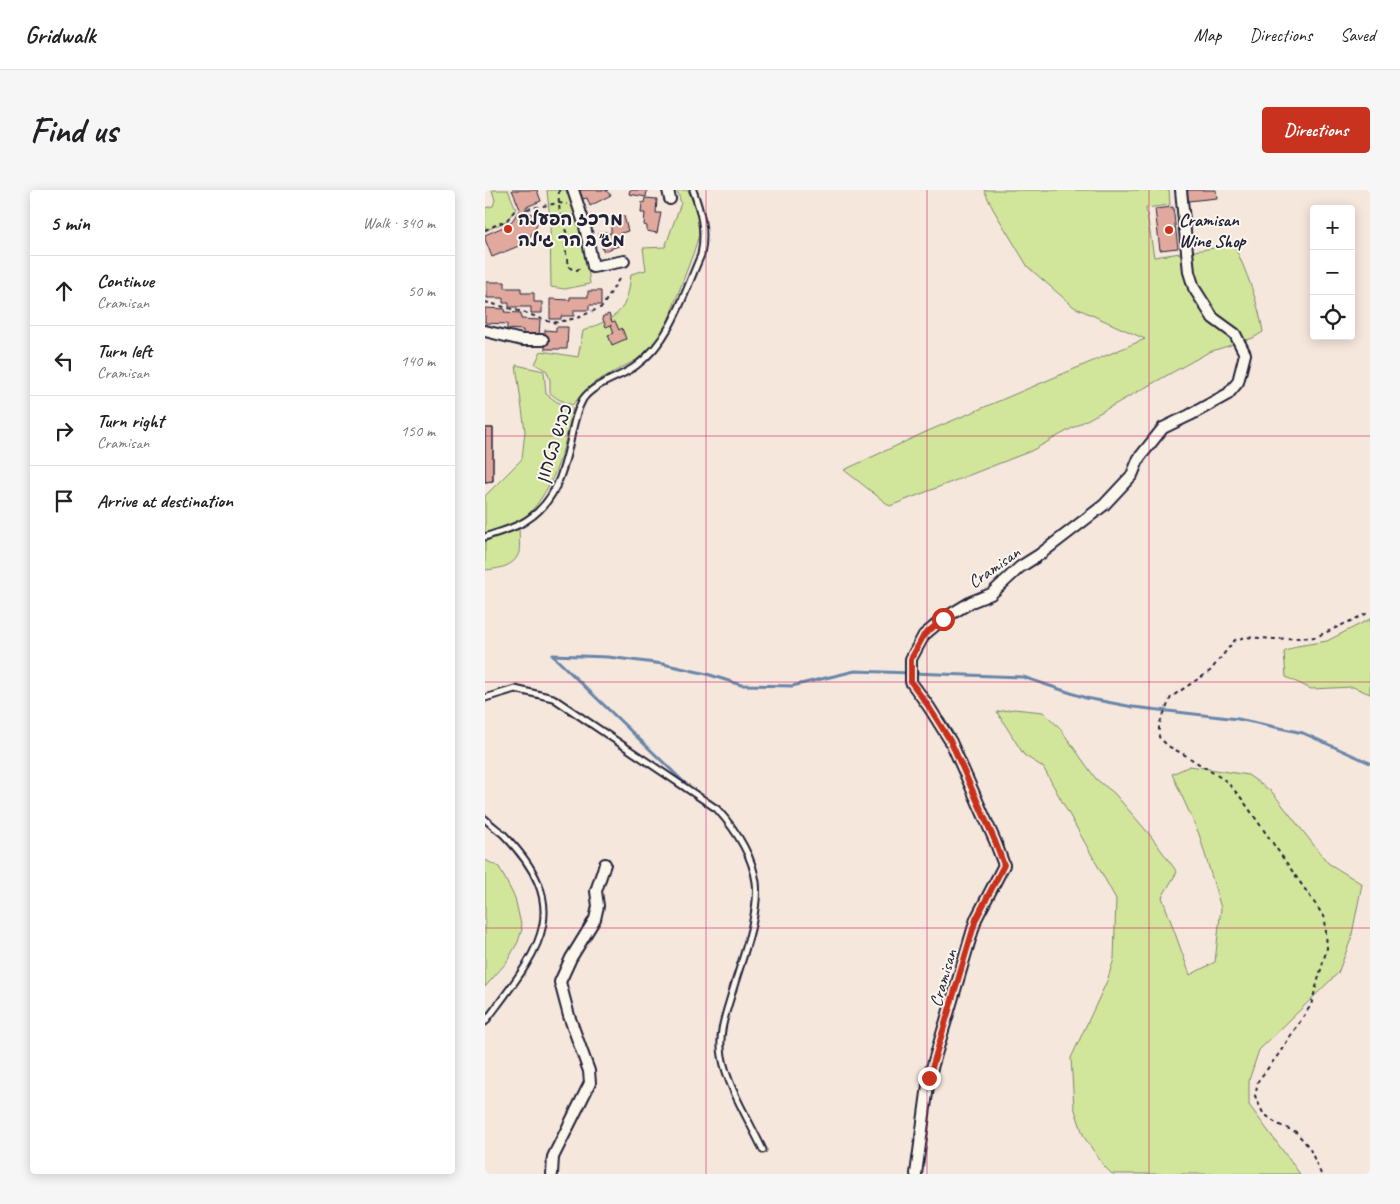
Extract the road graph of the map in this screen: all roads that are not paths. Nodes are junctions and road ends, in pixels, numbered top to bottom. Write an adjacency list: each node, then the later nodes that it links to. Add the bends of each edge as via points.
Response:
1 (573, 190): 4 (street, via 585,226 593,267)
2 (693, 190): 7 (lane, כביש בטחון, via 704,228 704,243 668,331 637,366 584,398 574,421 563,469 549,500 527,520)
3 (1181, 190): 14 (street, Cramisan, via 1189,272 1194,288 1213,318 1235,334 1245,354 1238,382 1228,394 1163,428 1139,458 1132,475 1104,505 1020,567 991,594 943,619 924,635 911,659 911,682 951,742 1004,865 976,919 929,1078)
4 (624, 261)
5 (485, 331): 6 (street, via 522,340)
6 (543, 340)
7 (485, 537)
8 (485, 698): 12 (lane, via 515,689 553,698 717,809 733,826 748,858 755,881 755,898 752,922 721,1029 721,1055 729,1081)
9 (485, 820): 11 (lane, via 503,834 530,868 540,886 545,908 543,927 533,955)
10 (605, 864): 13 (street, via 596,892 595,919 560,982 590,1083 553,1157)
11 (485, 1022)
12 (763, 1150)
13 (552, 1174)
14 (916, 1174)

